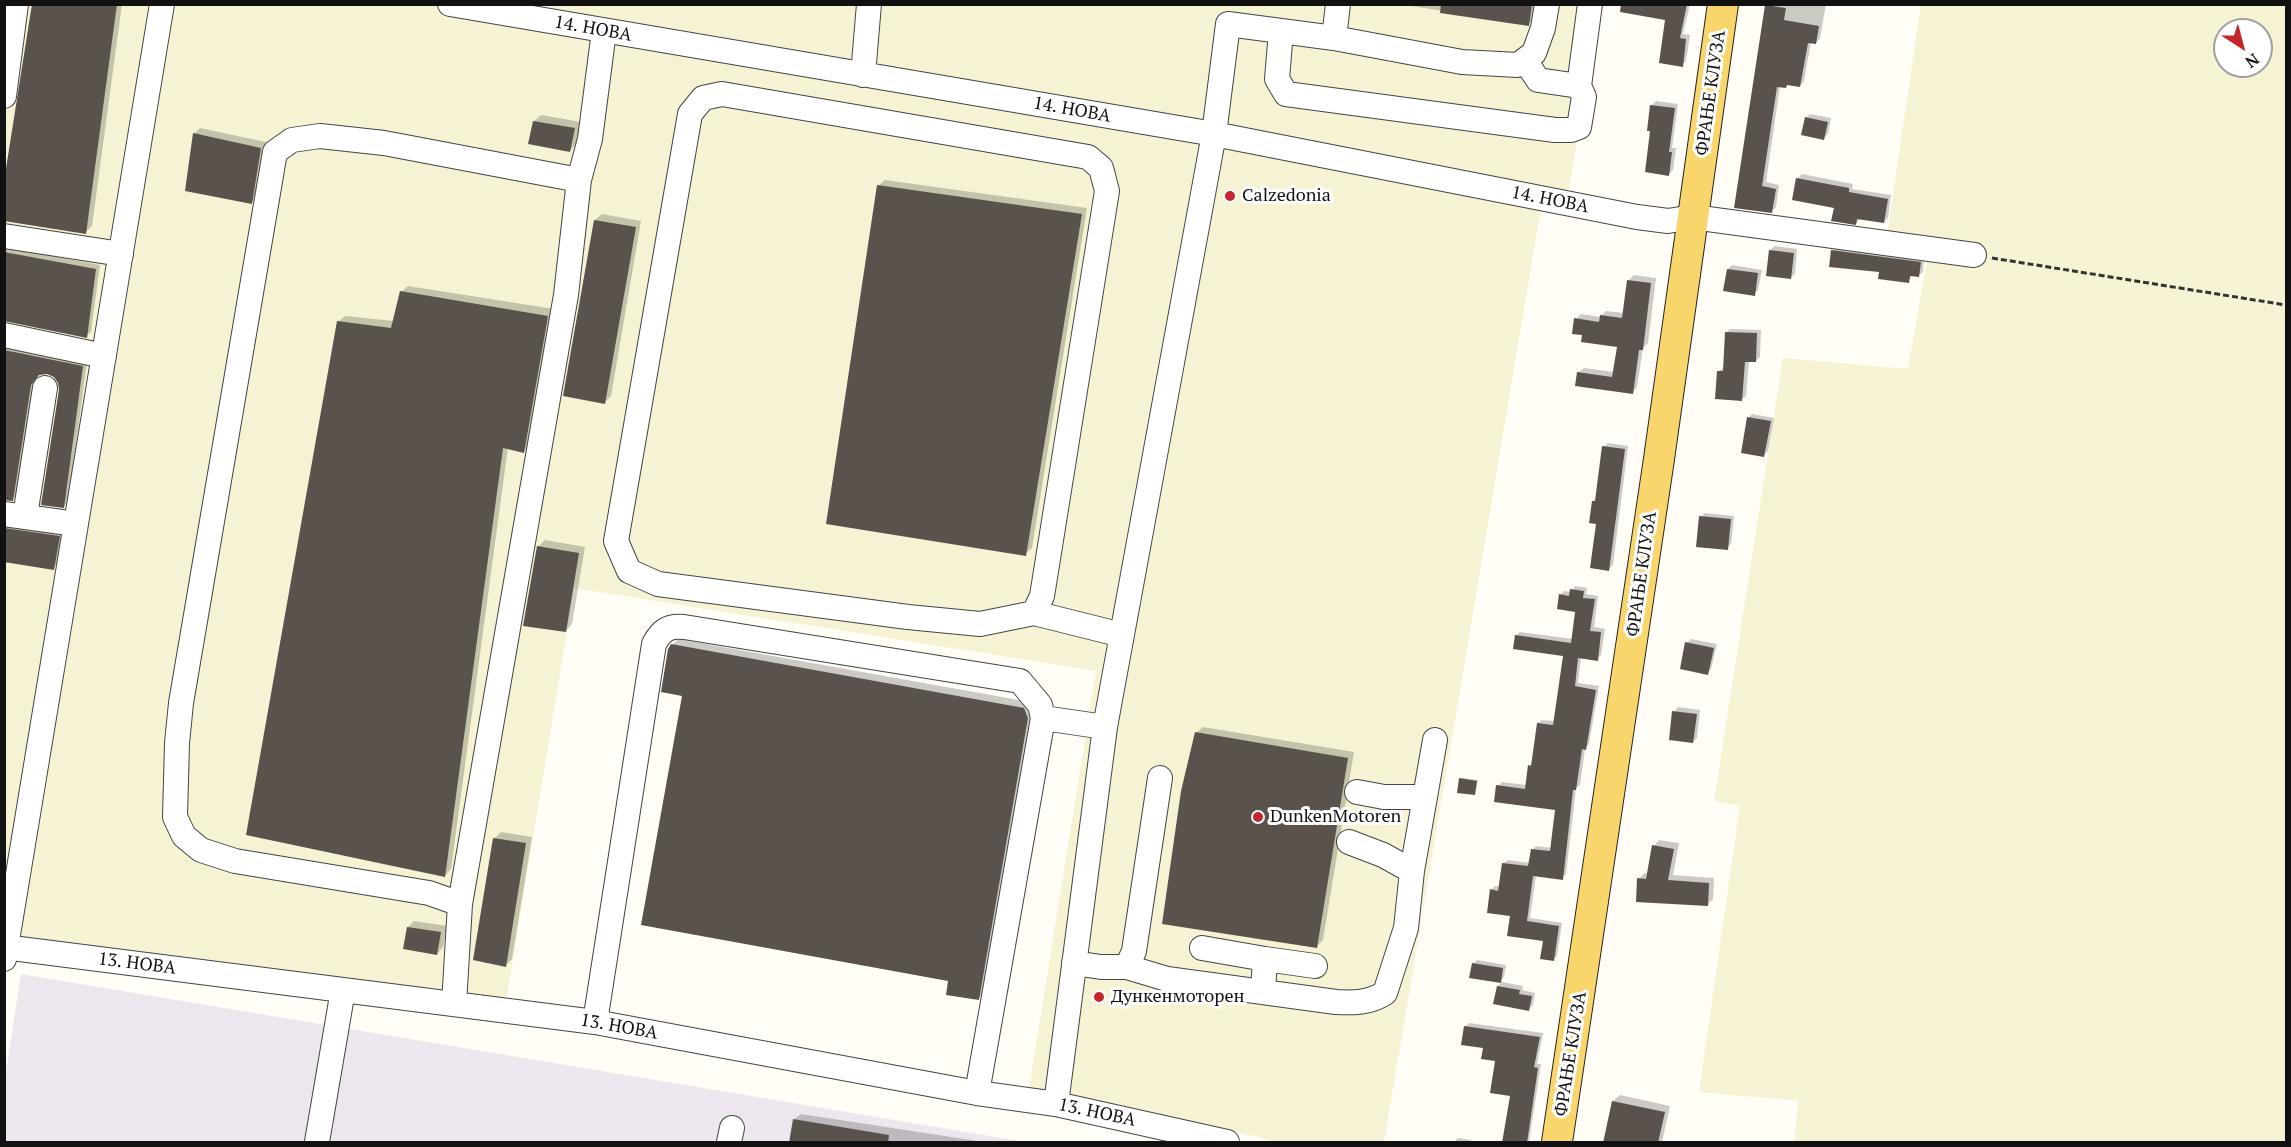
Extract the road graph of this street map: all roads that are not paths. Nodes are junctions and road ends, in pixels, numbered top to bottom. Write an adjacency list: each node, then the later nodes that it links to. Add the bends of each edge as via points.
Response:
1 (16, 4): 15 (street)
2 (162, 4): 20 (street)
3 (450, 4): 9 (street, 14. НОВА)
4 (869, 4): 13 (street)
5 (1338, 4): 11 (street)
6 (1546, 4): 12 (street, via 1534,54)
7 (1590, 4): 14 (street)
8 (1723, 4): 18 (main road, ФРАЊЕ КЛУЗА)
9 (604, 31): 13 (street, 14. НОВА); 17 (street, via 590,139)
10 (1281, 31): 11 (street); 14 (street, via 1277,79 1286,93 1571,130 1579,127 1584,97); 16 (street, via 1228,24)
11 (1334, 38): 12 (street, via 1462,63 1518,65)
12 (1525, 60): 14 (street, via 1538,80)
13 (863, 75): 16 (street, 14. НОВА)
14 (1579, 86)
15 (4, 96)
16 (1214, 134): 18 (street, 14. НОВА, via 1637,217 1668,221); 28 (street)
17 (579, 180): 37 (street, via 566,294); 37 (street, via 384,143 320,136 292,140 275,152 181,703 175,817 184,836 201,850 235,861 429,892)
18 (1693, 217): 21 (street, 14. НОВА); 52 (main road, ФРАЊЕ КЛУЗА)
19 (4, 236): 20 (street)
20 (121, 254): 23 (street)
21 (1974, 255)
22 (4, 334): 23 (street)
23 (104, 356): 26 (street)
24 (45, 388): 25 (street)
25 (15, 515): 26 (street)
26 (76, 524): 39 (street)
27 (1034, 614): 27 (street, via 1042,596 1107,191 1101,168 1088,157 722,94 703,98 690,114 616,542 630,571 658,584 908,617 980,624); 28 (street)
28 (1122, 635): 30 (street)
29 (1042, 718): 30 (street); 47 (street, via 1040,705 1020,681 684,627 673,626 660,633 651,659); 48 (street)
30 (1105, 727): 41 (street)
31 (1435, 740): 34 (street)
32 (1160, 778): 43 (street, via 1134,951)
33 (1356, 792): 34 (street)
34 (1425, 797): 36 (street)
35 (1349, 842): 36 (street)
36 (1412, 871): 45 (street, via 1406,928 1385,993 1374,1000 1356,1003)
37 (460, 904): 46 (street)
38 (1202, 948): 40 (street)
39 (5, 951): 44 (street, 13. НОВА)
40 (1265, 959): 42 (street); 45 (street)
41 (1074, 963): 43 (street); 49 (street)
42 (1315, 966)
43 (1128, 968): 45 (street, via 1167,979)
44 (343, 990): 46 (street, 13. НОВА); 50 (street)
45 (1263, 992)
46 (454, 1004): 47 (street, 13. НОВА)
47 (596, 1022): 48 (street, 13. НОВА)
48 (977, 1093): 49 (street, 13. НОВА)
49 (1056, 1104): 51 (street, 13. НОВА)
50 (317, 1143)
51 (1227, 1143)
52 (1557, 1143)

